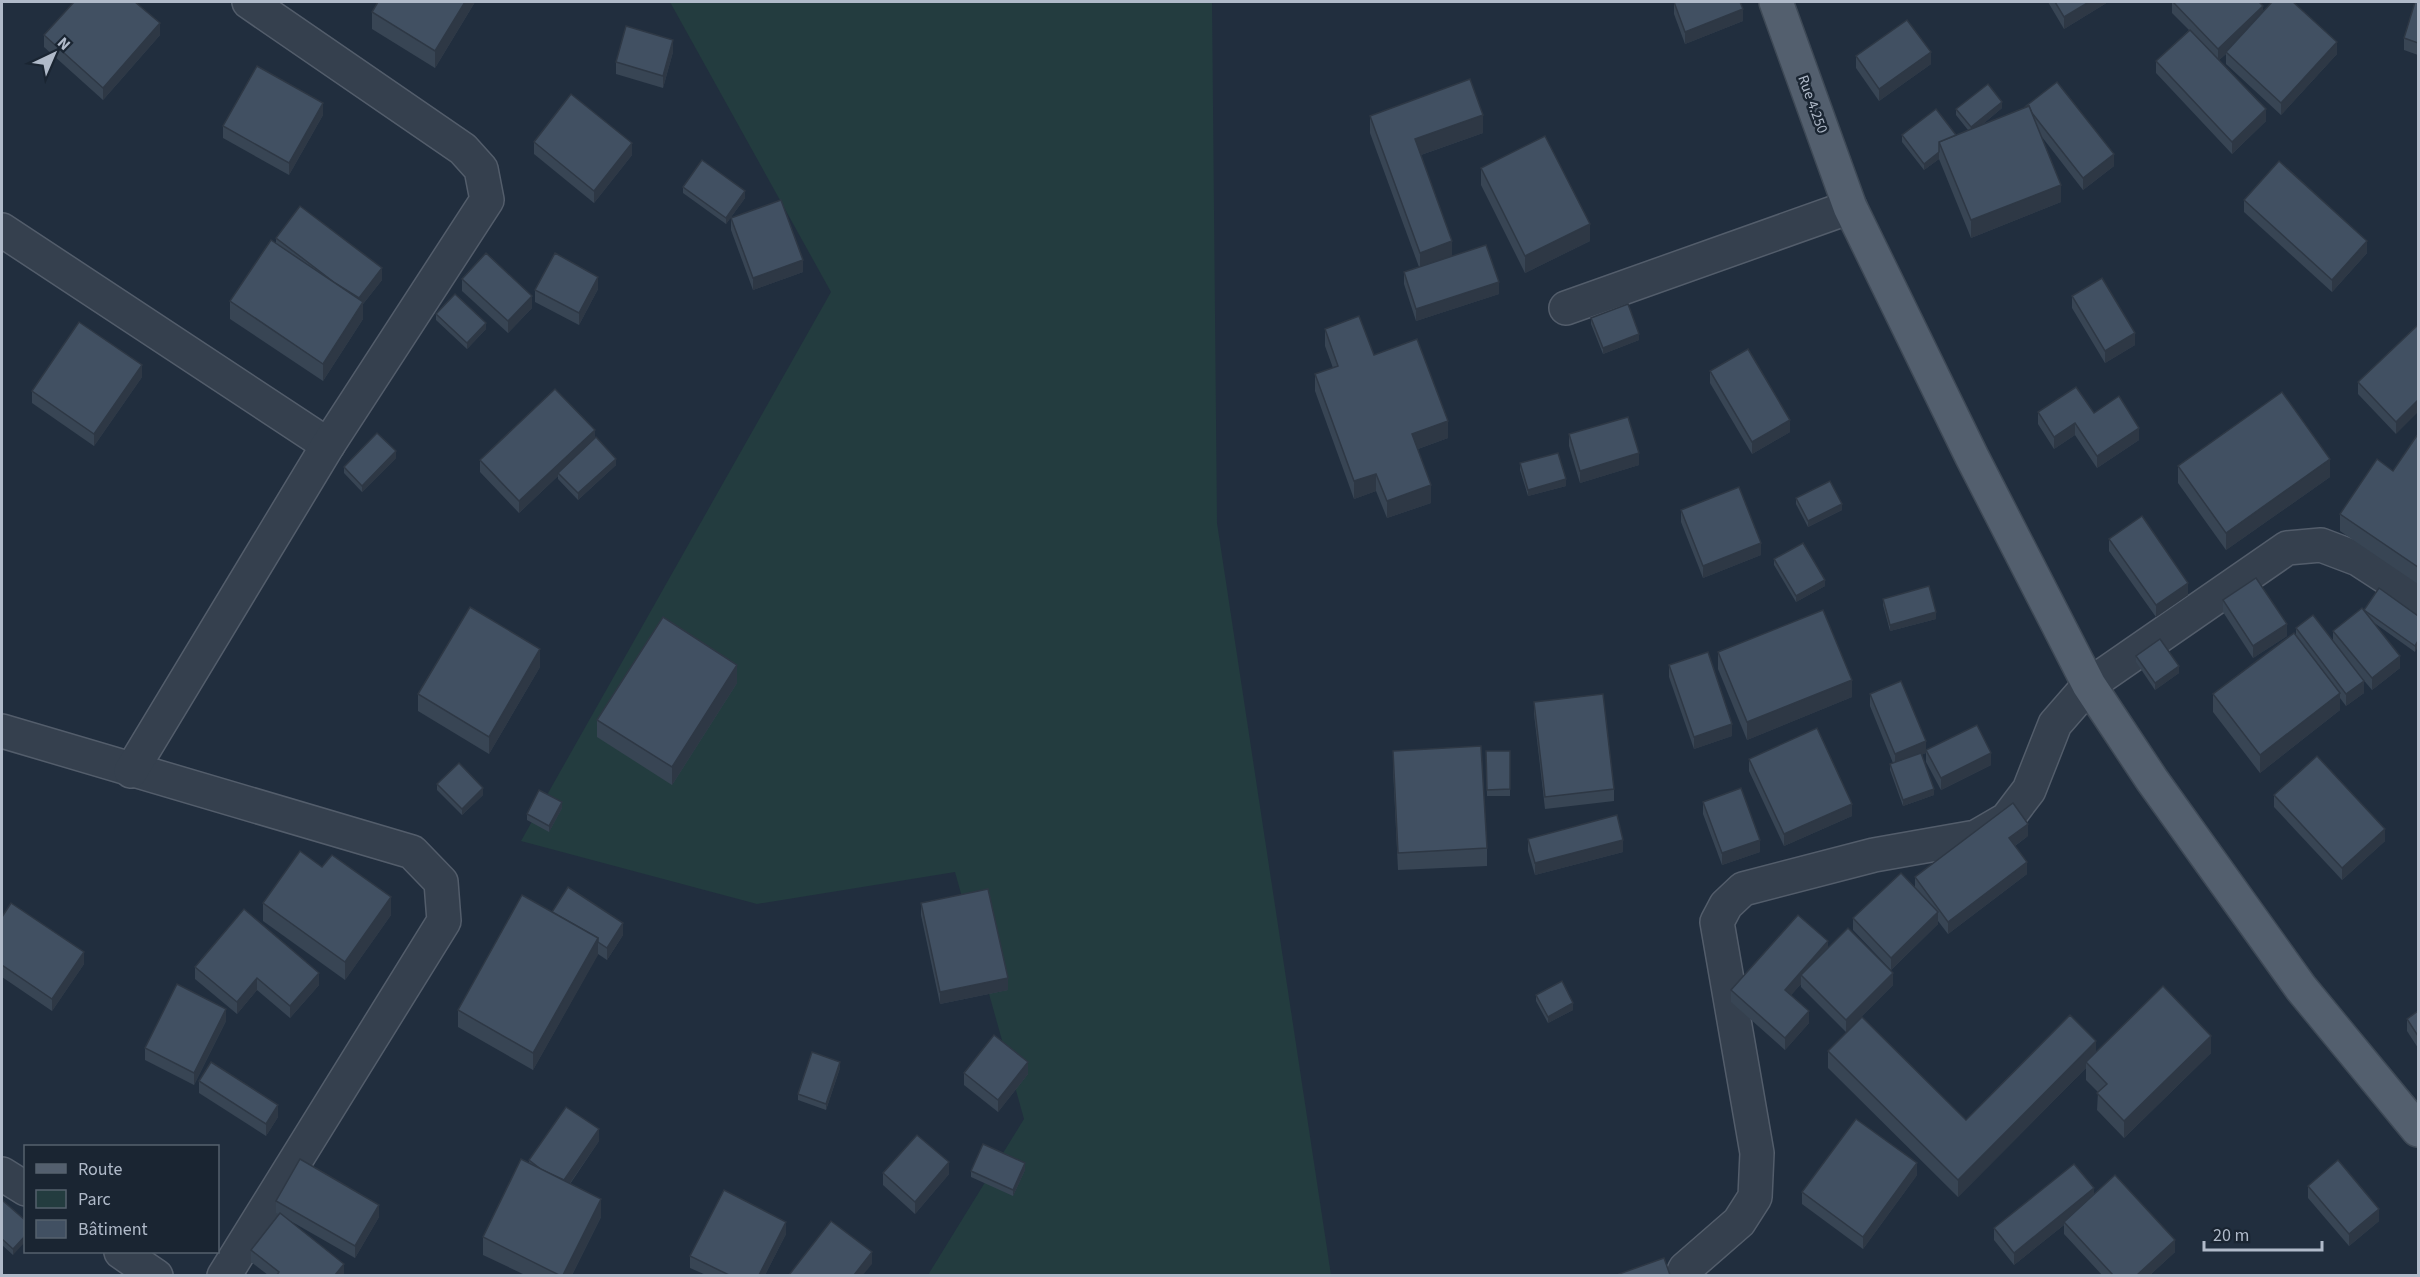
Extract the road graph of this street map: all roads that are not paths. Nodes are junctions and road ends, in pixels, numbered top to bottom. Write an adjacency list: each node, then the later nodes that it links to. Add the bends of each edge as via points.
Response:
1 (249, 2): 6 (street, via 463,149 481,169 487,200)
2 (1776, 2): 3 (main road, Rue 4.250)
3 (1850, 207): 5 (street); 8 (main road, Rue 4.250)
4 (2, 230): 6 (street)
5 (1566, 308)
6 (328, 445): 10 (street)
7 (2418, 598): 8 (street, via 2358,559 2321,545 2287,548)
8 (2089, 685): 11 (main road, Rue 4.250, via 2301,988); 17 (street, via 2055,724 2029,790 2007,819 1976,837 1874,855 1743,889 1726,905 1717,922 1757,1153 1755,1197 1739,1222)
9 (2, 731): 10 (street)
10 (132, 771): 16 (street, via 412,852 441,882 444,921)
11 (2418, 1130)
12 (2, 1174): 13 (street)
13 (24, 1188)
14 (124, 1253): 15 (street)
15 (156, 1275)
16 (224, 1275)
17 (1682, 1275)

